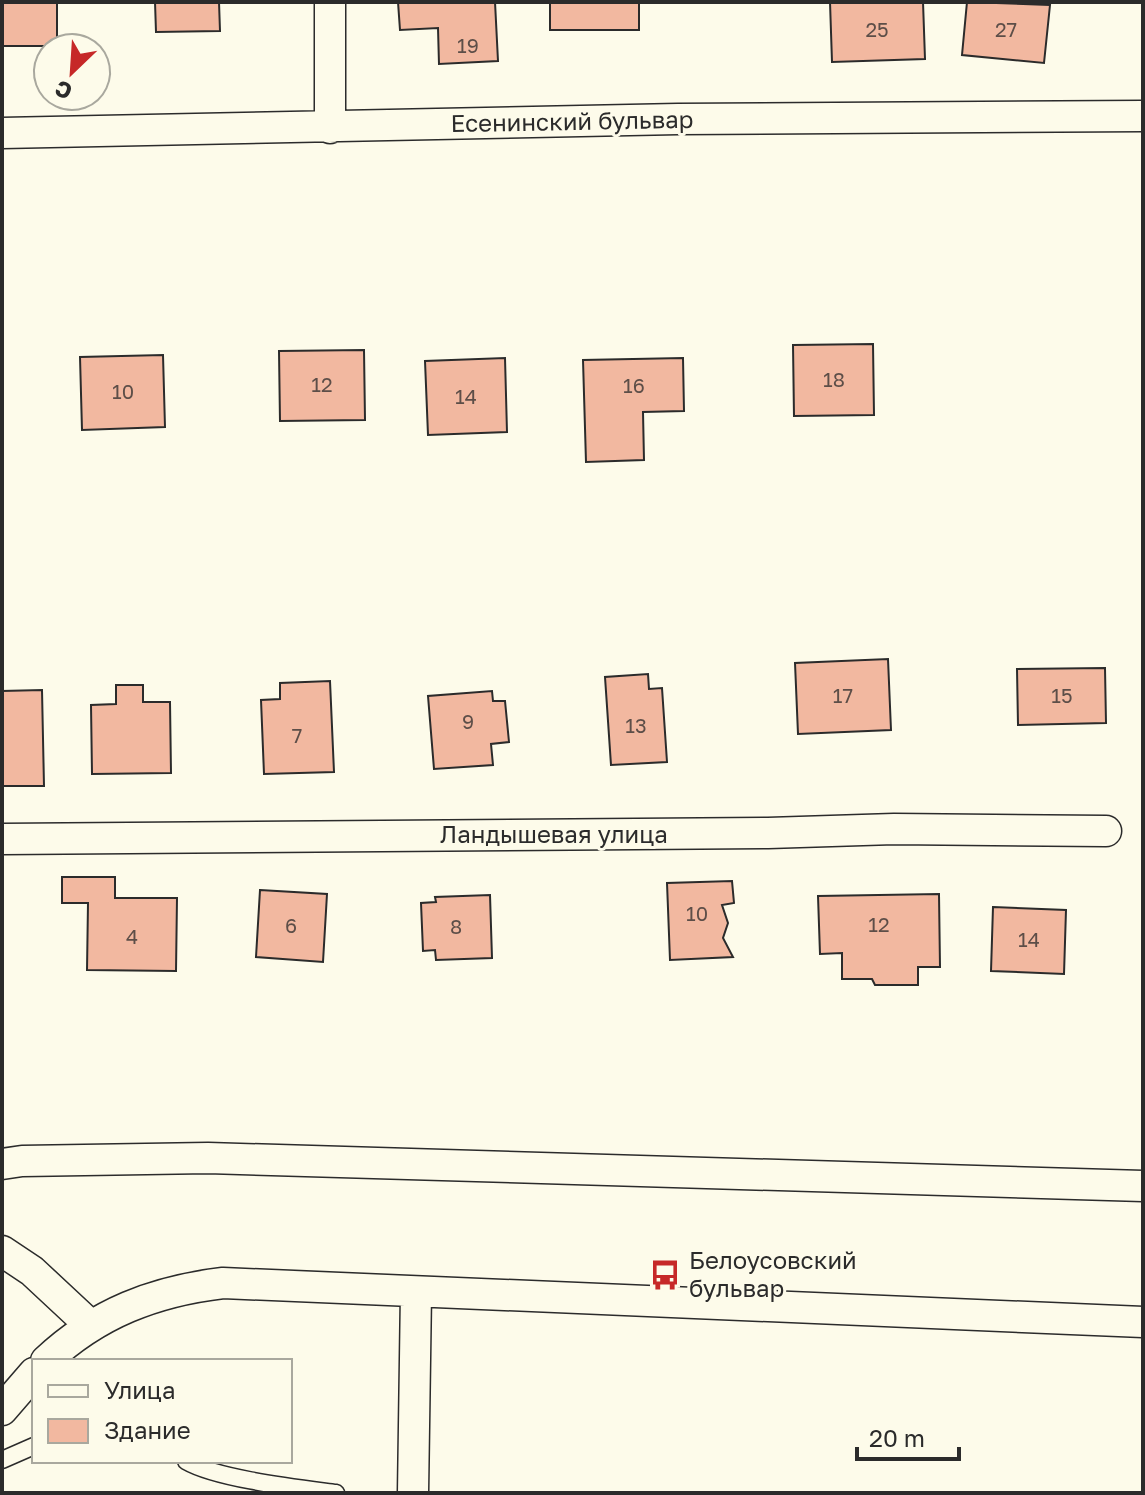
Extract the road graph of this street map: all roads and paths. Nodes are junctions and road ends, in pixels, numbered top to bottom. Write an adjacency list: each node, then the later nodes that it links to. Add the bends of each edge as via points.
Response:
1 (330, 2): 3 (street)
2 (1143, 116): 3 (street, Есенинский бульвар)
3 (330, 128): 4 (street, Есенинский бульвар)
4 (2, 133)
5 (1106, 831): 6 (street, Ландышевая улица)
6 (2, 839)
7 (2, 1164): 8 (street, via 208,1158)
8 (1143, 1186)
9 (2, 1251): 12 (street, via 32,1271)
10 (416, 1292): 11 (street); 12 (street, via 223,1283 181,1288); 21 (street)
11 (1143, 1322)
12 (91, 1326): 13 (street)
13 (49, 1359)
14 (32, 1375): 15 (street)
15 (2, 1410)
16 (32, 1447): 17 (lane)
17 (2, 1460)
18 (190, 1463): 19 (lane)
19 (284, 1489): 20 (lane)
20 (336, 1493)
21 (413, 1493)

